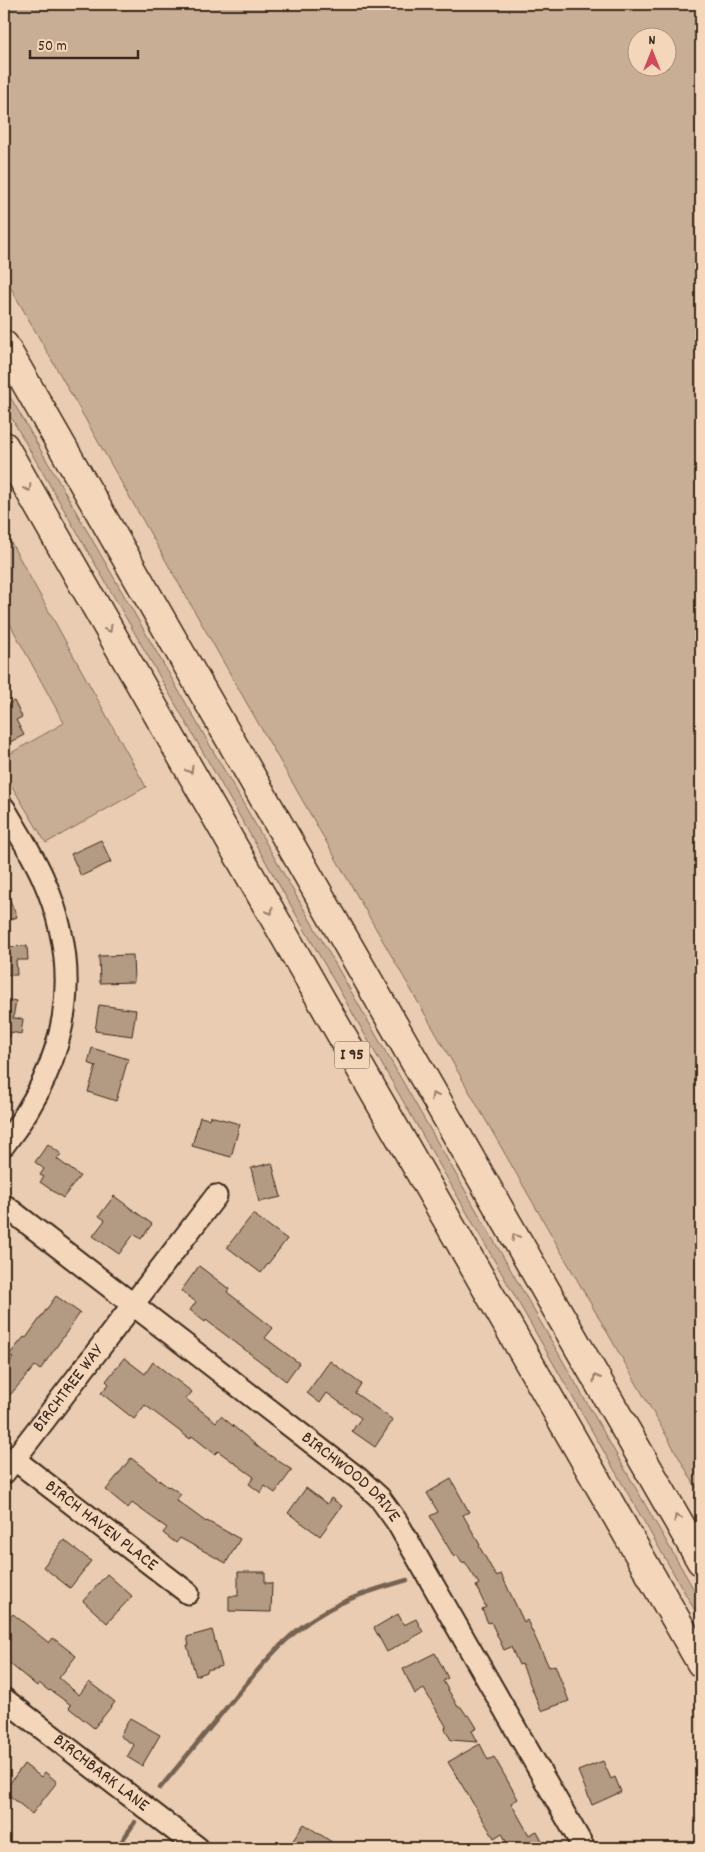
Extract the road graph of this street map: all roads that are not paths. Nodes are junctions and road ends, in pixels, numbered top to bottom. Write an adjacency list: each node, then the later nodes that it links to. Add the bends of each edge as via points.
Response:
1 (4, 345): 9 (highway, one-way to 1)
2 (4, 446): 11 (highway, I 95, one-way to 11)
3 (4, 808): 4 (street, via 49,892 60,924 66,972 62,1026 53,1059 32,1104)
4 (4, 1145)
5 (216, 1196): 7 (street, BIRCHTREE WAY)
6 (4, 1205): 7 (street, BIRCHWOOD DRIVE)
7 (133, 1304): 8 (street, BIRCHTREE WAY); 14 (street, BIRCHWOOD DRIVE, via 359,1478 379,1497 397,1522)
8 (9, 1466): 10 (street, BIRCH HAVEN PLACE)
9 (701, 1561)
10 (188, 1593)
11 (701, 1663)
12 (4, 1699): 13 (street, BIRCHBARK LANE)
13 (198, 1848)
14 (584, 1848)

